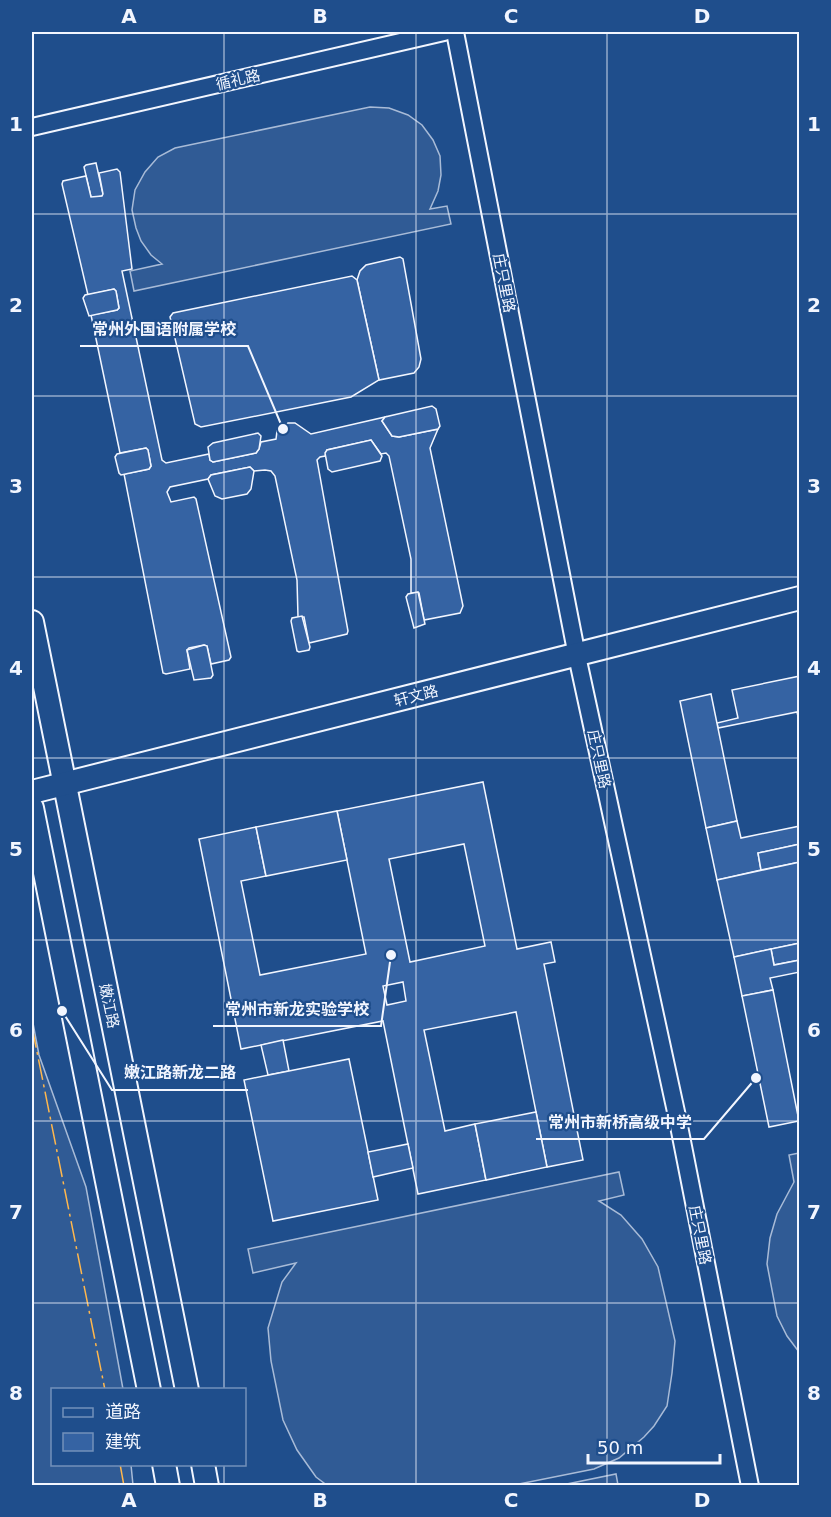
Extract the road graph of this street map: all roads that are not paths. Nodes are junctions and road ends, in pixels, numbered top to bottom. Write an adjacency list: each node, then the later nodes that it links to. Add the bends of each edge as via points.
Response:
1 (444, 32): 3 (street, 循礼路)
2 (455, 32): 6 (street, 庄只里路)
3 (32, 127)
4 (800, 598): 6 (main road, 轩文路)
5 (32, 622): 7 (main road, 嫩江路)
6 (577, 656): 7 (main road, 轩文路); 16 (street, 庄只里路, via 678,1121)
7 (64, 785): 8 (main road, 轩文路); 11 (main road, 嫩江路)
8 (32, 792)
9 (32, 808): 10 (main road)
10 (149, 1388)
11 (187, 1388)
12 (164, 1466): 14 (main road)
13 (203, 1466): 15 (main road)
14 (168, 1485)
15 (207, 1485)
16 (750, 1485)

